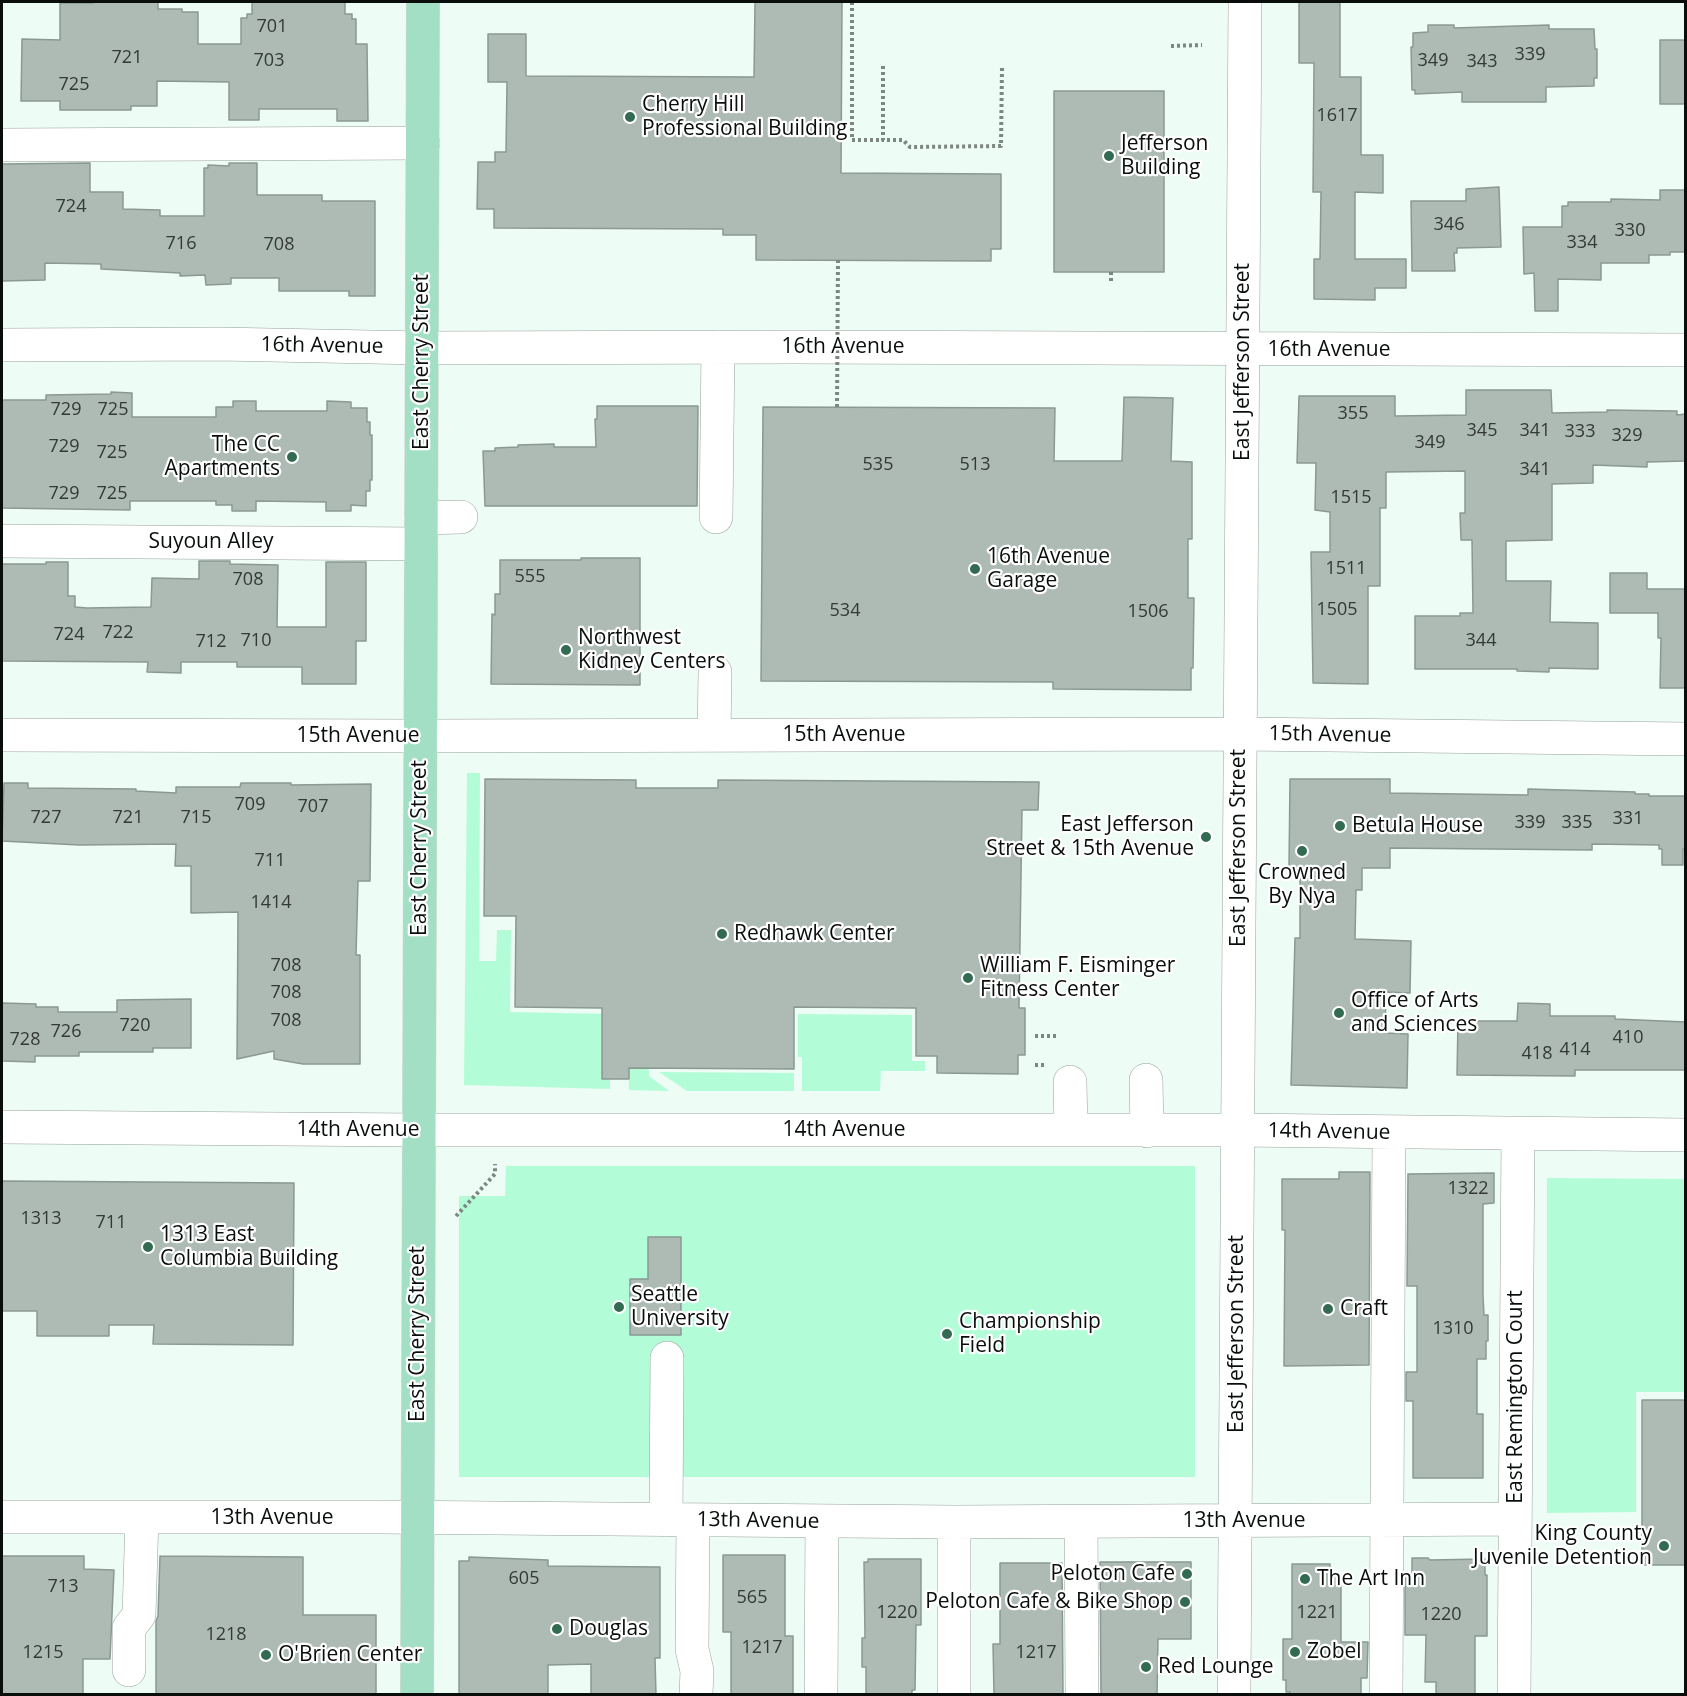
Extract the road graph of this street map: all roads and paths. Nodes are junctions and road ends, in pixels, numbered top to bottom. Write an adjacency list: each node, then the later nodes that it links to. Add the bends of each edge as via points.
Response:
1 (423, 2): 9 (main road, East Cherry Street)
2 (852, 2): 8 (path, via 852,140)
3 (1245, 2): 17 (street, East Jefferson Street)
4 (1202, 45): 5 (path)
5 (1171, 46)
6 (883, 66): 8 (path)
7 (1002, 67): 8 (path, via 1001,146 910,147 903,140)
8 (883, 140)
9 (423, 143): 10 (street); 16 (main road, East Cherry Street)
10 (2, 145)
11 (838, 260): 19 (path, bridge)
12 (1111, 272): 13 (path)
13 (1111, 283)
14 (2, 345): 16 (street, 16th Avenue)
15 (717, 347): 16 (street, 16th Avenue); 17 (street, 16th Avenue); 21 (street)
16 (422, 348): 22 (main road, East Cherry Street)
17 (1243, 350): 18 (street, 16th Avenue); 25 (street, East Jefferson Street)
18 (1686, 350)
19 (837, 406)
20 (461, 517): 22 (street, Suyoun Alley)
21 (716, 517)
22 (421, 531): 23 (street, Suyoun Alley); 28 (main road, East Cherry Street)
23 (2, 541)
24 (715, 672): 27 (street)
25 (1240, 734): 27 (street, 15th Avenue); 29 (street, 15th Avenue); 37 (street, East Jefferson Street)
26 (2, 735): 28 (street, 15th Avenue)
27 (714, 735): 28 (street, 15th Avenue)
28 (421, 736): 35 (main road, East Cherry Street)
29 (1686, 739)
30 (1035, 1035): 31 (path)
31 (1057, 1035)
32 (1146, 1080): 38 (street)
33 (1070, 1082): 36 (street)
34 (2, 1128): 35 (street, 14th Avenue)
35 (419, 1130): 36 (street, 14th Avenue); 47 (main road, East Cherry Street)
36 (1071, 1130): 38 (street, 14th Avenue)
37 (1238, 1130): 38 (street, 14th Avenue); 39 (street, 14th Avenue); 52 (street, East Jefferson Street)
38 (1147, 1131)
39 (1389, 1133): 40 (street, 14th Avenue); 50 (street)
40 (1518, 1135): 41 (street, 14th Avenue); 48 (street, East Remington Court)
41 (1686, 1135)
42 (495, 1164): 43 (path, via 495,1174)
43 (456, 1216)
44 (667, 1358): 49 (street)
45 (2, 1517): 46 (street, 13th Avenue)
46 (142, 1518): 47 (street, 13th Avenue); 55 (street, via 139,1615 129,1628)
47 (417, 1518): 49 (street, 13th Avenue); 56 (main road, East Cherry Street)
48 (1515, 1519): 50 (street, 13th Avenue); 63 (street, East Remington Court)
49 (679, 1520): 51 (street, 13th Avenue); 57 (street, via 697,1671)
50 (1387, 1520): 52 (street, 13th Avenue); 62 (street)
51 (822, 1521): 53 (street, 13th Avenue); 58 (street)
52 (1236, 1521): 54 (street, 13th Avenue); 61 (street, East Jefferson Street)
53 (954, 1522): 54 (street, 13th Avenue); 59 (street)
54 (1081, 1522): 60 (street)
55 (129, 1670)
56 (417, 1695)
57 (696, 1695)
58 (821, 1695)
59 (954, 1695)
60 (1082, 1695)
61 (1234, 1695)
62 (1386, 1695)
63 (1514, 1695)

